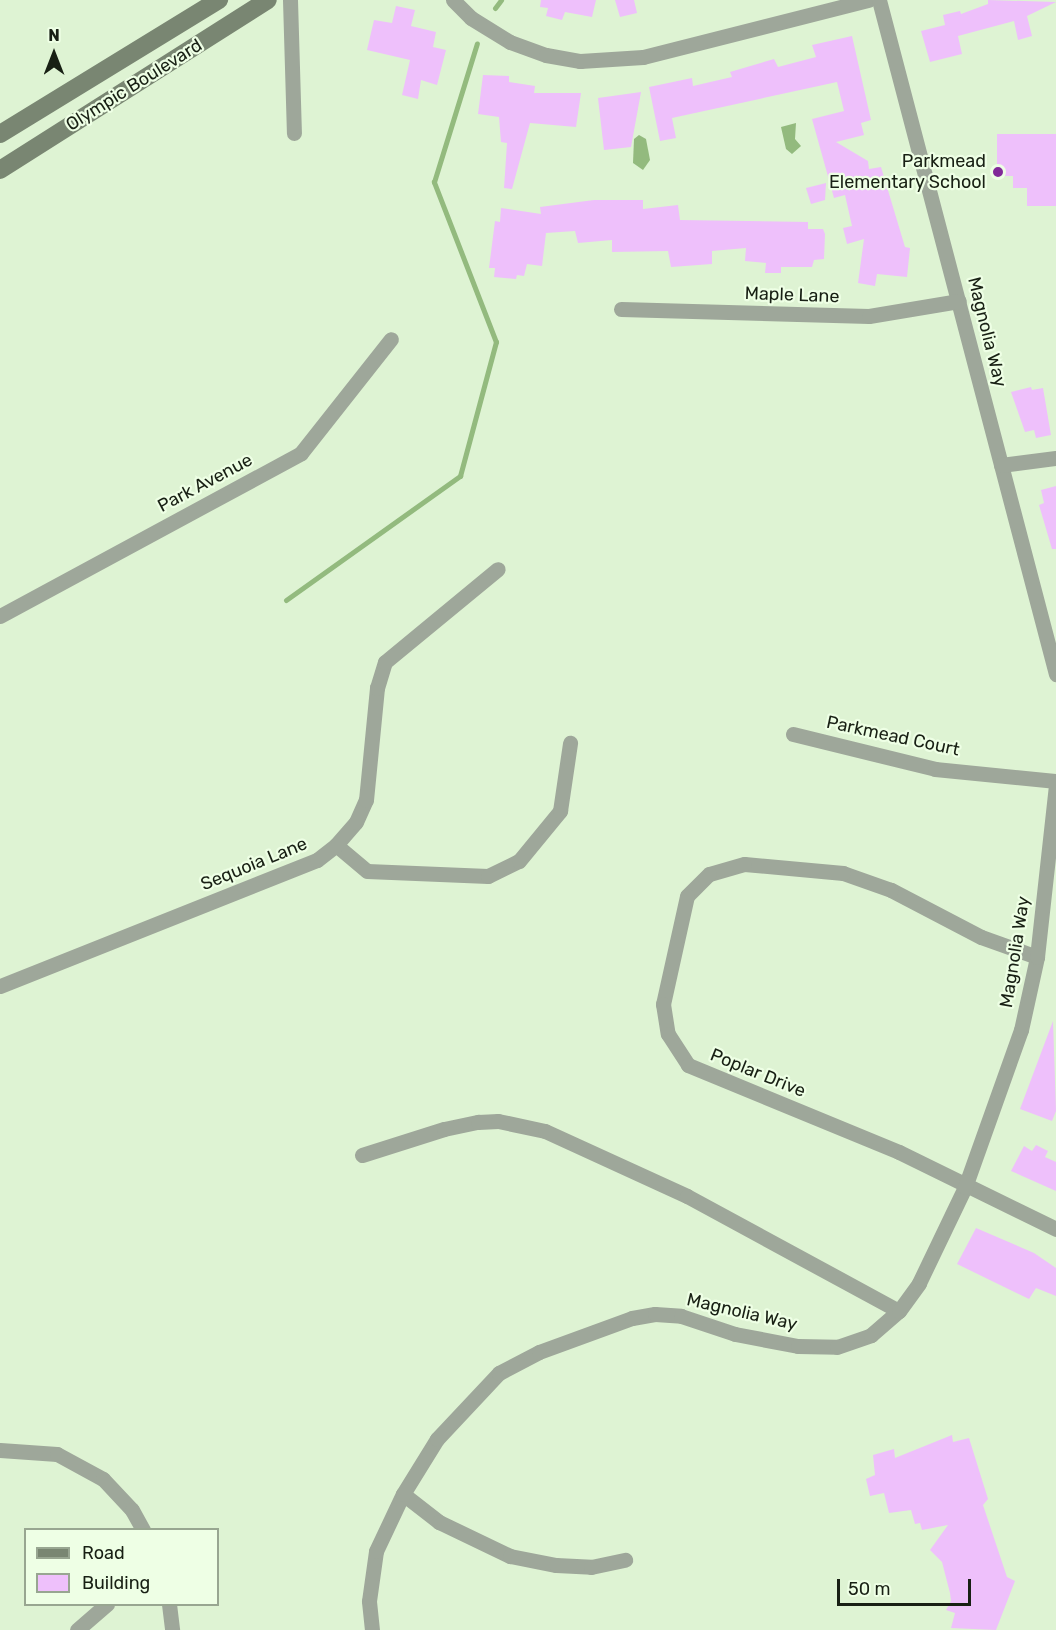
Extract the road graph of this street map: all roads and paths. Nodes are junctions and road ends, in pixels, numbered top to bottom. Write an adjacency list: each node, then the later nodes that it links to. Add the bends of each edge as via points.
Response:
1 (219, 0): 8 (main road, Olympic Boulevard)
2 (268, 0): 9 (main road, Olympic Boulevard)
3 (290, 0): 7 (street)
4 (453, 0): 5 (street, via 471,18 510,42 579,61 643,57)
5 (868, 0)
6 (879, 0): 10 (street, Magnolia Way)
7 (294, 133)
8 (0, 134)
9 (0, 170)
10 (959, 301): 11 (street, Maple Lane, via 869,316); 14 (street, Magnolia Way)
11 (621, 309)
12 (391, 339): 16 (street, Park Avenue, via 301,453)
13 (1056, 458): 14 (street)
14 (1001, 465): 17 (street, Magnolia Way)
15 (498, 569): 21 (street, Sequoia Lane, via 385,662 377,688 366,800 356,822)
16 (0, 616)
17 (1056, 674)
18 (794, 734): 20 (street, Parkmead Court, via 935,769)
19 (570, 742): 21 (street, via 560,812 519,861 488,876 416,870 367,871)
20 (1056, 783): 22 (street, Magnolia Way)
21 (336, 845): 23 (street, Sequoia Lane, via 317,860)
22 (1037, 957): 25 (street, Magnolia Way, via 1021,1030); 25 (street, Poplar Drive, via 981,937 891,890 843,873 744,864 709,874 687,896 663,1004 668,1034 688,1065 899,1152)
23 (0, 986)
24 (362, 1155): 27 (street, via 478,1122 498,1121 545,1131 687,1196)
25 (965, 1187): 26 (street, Poplar Drive); 27 (street, Magnolia Way, via 919,1283)
26 (1056, 1229)
27 (899, 1311): 29 (street, Magnolia Way, via 871,1335 837,1347 798,1346 735,1334 681,1316 655,1314 632,1318 539,1352 499,1373 468,1401 437,1439)
28 (0, 1450): 30 (street, via 57,1454 103,1479 132,1510)
29 (403, 1494): 31 (street, via 439,1522 510,1556 591,1567); 36 (street, Magnolia Way, via 376,1551 369,1601)
30 (142, 1528)
31 (625, 1560)
32 (106, 1606): 34 (street)
33 (169, 1606): 35 (street)
34 (77, 1630)
35 (172, 1630)
36 (372, 1630)

